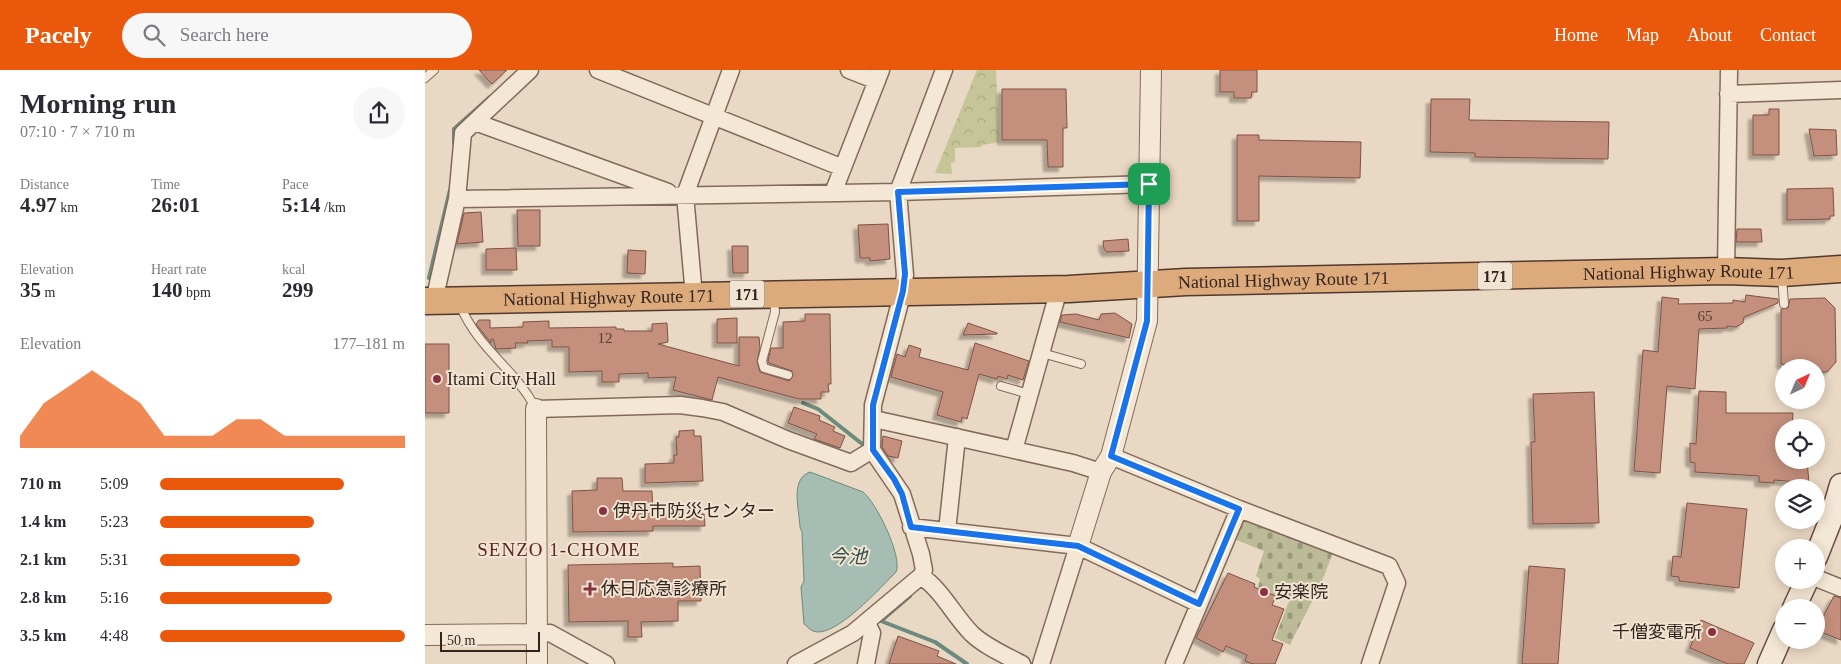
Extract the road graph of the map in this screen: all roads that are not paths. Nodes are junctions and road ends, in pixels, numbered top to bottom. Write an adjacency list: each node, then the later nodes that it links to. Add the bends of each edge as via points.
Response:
1 (434, 70): 10 (lane)
2 (530, 70): 14 (street)
3 (598, 70): 13 (street)
4 (731, 70): 13 (street)
5 (849, 70): 9 (street)
6 (944, 70): 17 (street)
7 (1151, 70): 16 (street)
8 (1729, 70): 12 (street)
9 (879, 76): 15 (street)
10 (425, 78)
11 (1841, 90): 12 (street)
12 (1728, 94): 22 (street)
13 (714, 116): 15 (street); 19 (street)
14 (475, 122): 19 (street); 20 (street, via 463,133)
15 (843, 168): 18 (street)
16 (1149, 184): 17 (street); 24 (street)
17 (898, 192): 18 (street); 26 (street, via 905,274)
18 (833, 193): 19 (street)
19 (681, 195): 20 (street); 28 (street)
20 (457, 199): 29 (street)
21 (1841, 269): 23 (highway, National Highway Route 171 / 171)
22 (1726, 272): 23 (highway, National Highway Route 171 / 171); 24 (highway, National Highway Route 171 / 171)
23 (1781, 273): 30 (lane)
24 (1148, 284): 25 (highway, National Highway Route 171 / 171); 41 (street, via 1147,321)
25 (1059, 289): 26 (highway, National Highway Route 171 / 171); 31 (street)
26 (903, 291): 27 (highway, National Highway Route 171 / 171); 37 (street, via 873,405)
27 (773, 294): 28 (highway, National Highway Route 171 / 171); 33 (lane, via 775,312 763,368)
28 (694, 296): 29 (highway, National Highway Route 171 / 171)
29 (439, 301): 36 (lane, via 527,393)
30 (1784, 304)
31 (1042, 353): 32 (lane); 35 (street)
32 (1081, 364)
33 (788, 375)
34 (1001, 386): 35 (lane)
35 (1029, 394): 40 (street)
36 (536, 409): 39 (street, via 680,405 723,412 851,463); 53 (street)
37 (874, 419): 38 (street); 39 (street)
38 (957, 437): 40 (street); 45 (street)
39 (873, 450): 44 (street, via 902,494)
40 (1014, 450): 41 (street, via 1073,463)
41 (1106, 464): 43 (street); 47 (street)
42 (1841, 485): 46 (main road)
43 (1239, 509): 51 (street); 63 (street, via 1389,566 1397,583)
44 (911, 527): 45 (street); 48 (street, via 921,554 924,570)
45 (947, 531): 47 (street)
46 (1823, 539)
47 (1078, 546): 51 (street); 61 (street)
48 (921, 576): 52 (street); 60 (street, via 931,582 981,642)
49 (1825, 582): 50 (street)
50 (1841, 588)
51 (1199, 604): 62 (street)
52 (867, 623): 58 (street); 59 (street, via 872,632)
53 (537, 634): 54 (street); 56 (street); 57 (street, via 550,633)
54 (425, 635)
55 (1776, 649): 64 (main road)
56 (537, 664)
57 (606, 664)
58 (796, 664)
59 (866, 664)
60 (1022, 664)
61 (1041, 664)
62 (1174, 664)
63 (1370, 664)
64 (1769, 664)

